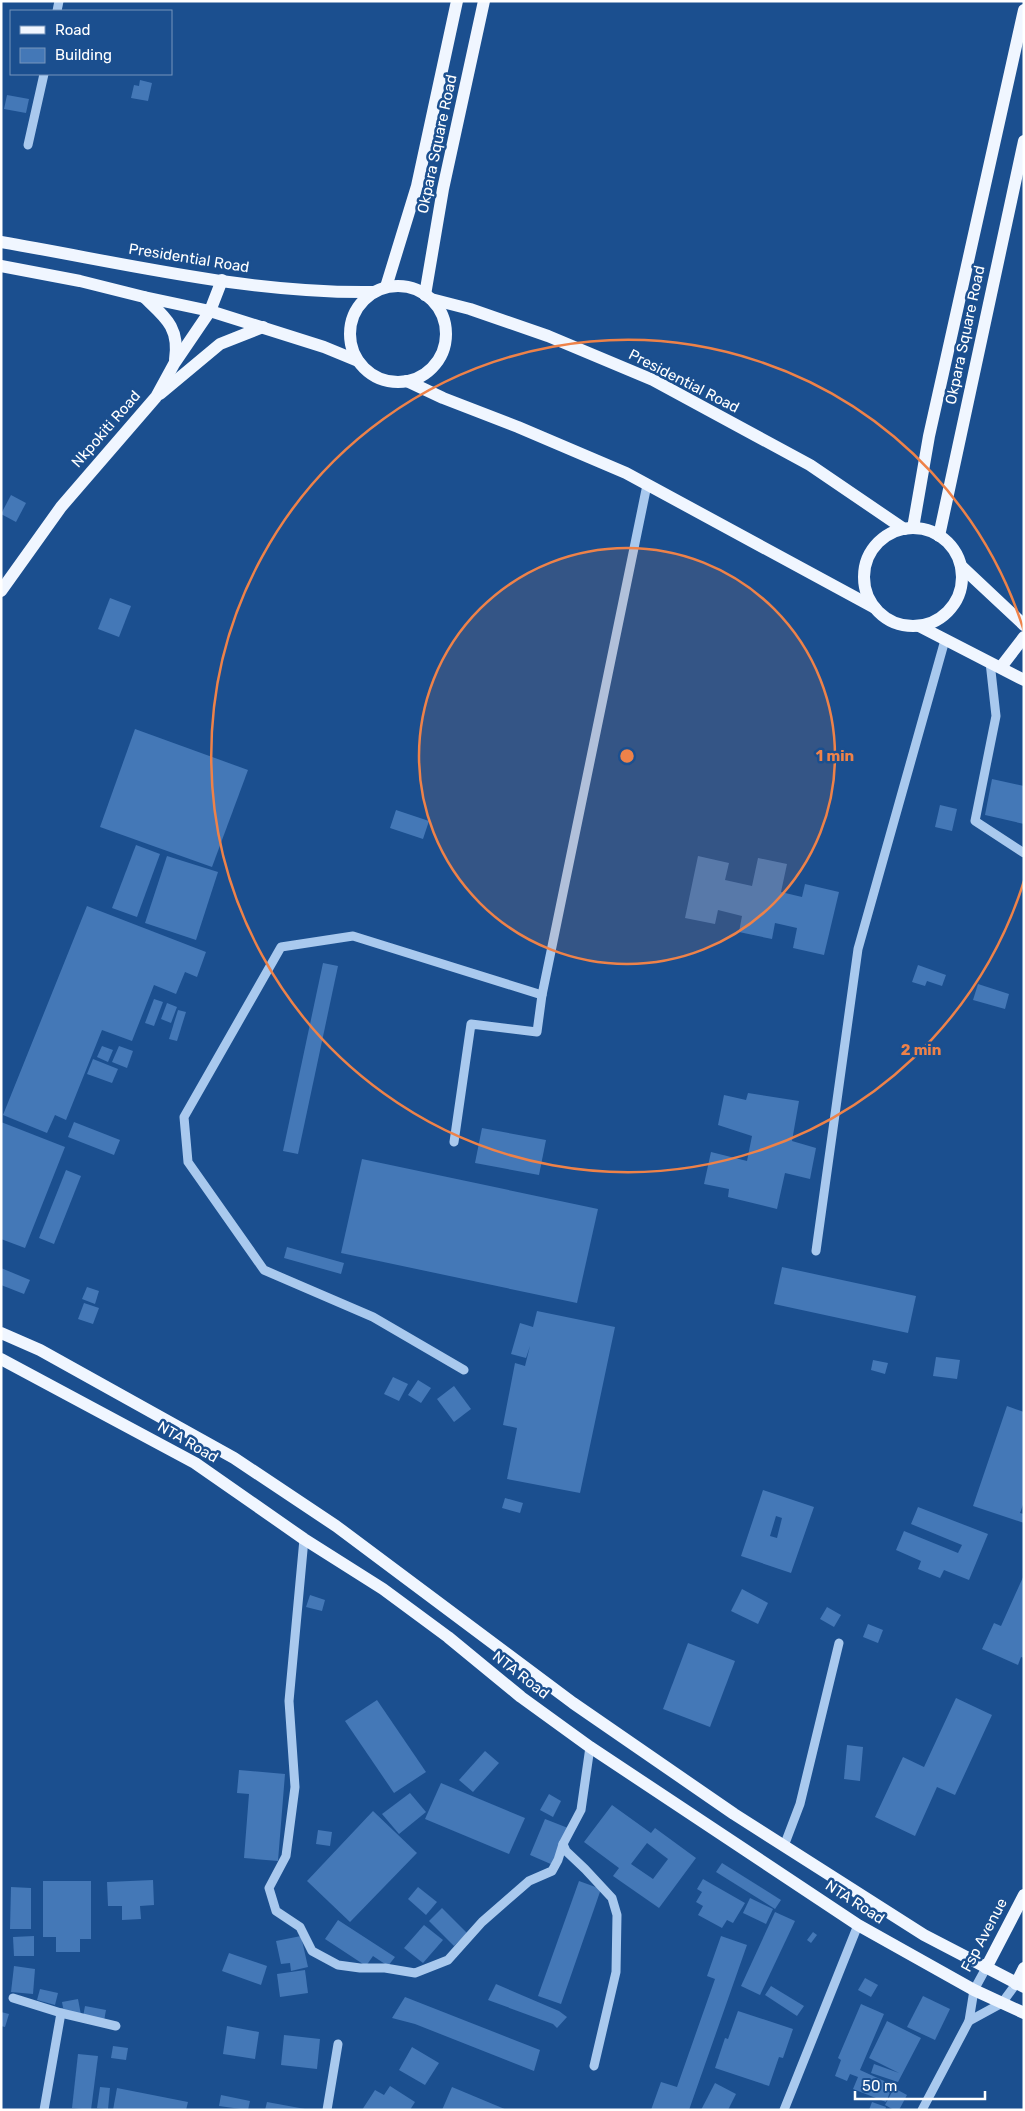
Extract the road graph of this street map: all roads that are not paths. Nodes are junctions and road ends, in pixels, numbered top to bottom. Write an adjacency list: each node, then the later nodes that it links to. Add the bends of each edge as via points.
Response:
1 (457, 1): 10 (main road, Okpara Square Road, via 417,186)
2 (484, 1): 12 (main road, Okpara Square Road, via 443,189)
3 (1024, 10): 20 (main road)
4 (44, 75): 6 (street)
5 (1024, 141): 21 (main road, Okpara Square Road)
6 (28, 145)
7 (1, 242): 9 (main road, Presidential Road)
8 (1, 266): 11 (main road)
9 (222, 280): 10 (main road, Presidential Road, via 335,293); 13 (main road, Nkpokiti Road)
10 (380, 290): 12 (main road, via 406,287); 15 (main road, via 361,302 353,316 349,331 351,347)
11 (144, 297): 13 (main road); 16 (main road, via 172,326 177,347)
12 (428, 297): 17 (main road, via 444,321 444,346 430,369); 20 (main road, Presidential Road, via 548,336 653,380 810,465)
13 (210, 311): 14 (main road); 16 (main road, Nkpokiti Road)
14 (263, 327): 15 (main road); 18 (main road, via 220,344)
15 (358, 361): 17 (main road, via 380,378)
16 (174, 364): 18 (main road, Nkpokiti Road)
17 (407, 381): 19 (main road, via 626,473)
18 (156, 397): 23 (main road, Nkpokiti Road, via 60,507)
19 (647, 485): 24 (main road); 32 (street)
20 (909, 529): 21 (main road, via 922,529); 24 (main road, via 889,535 867,560 864,577 867,593)
21 (939, 536): 22 (main road, via 953,549)
22 (961, 566): 25 (main road); 26 (main road, via 961,586 954,605 938,618)
23 (1, 591)
24 (875, 608): 26 (main road, via 899,624)
25 (1024, 625)
26 (919, 626): 28 (main road)
27 (1024, 636): 29 (main road)
28 (945, 640): 29 (main road); 34 (street, via 858,949)
29 (996, 664): 30 (main road); 31 (street, via 996,716 975,821)
30 (1024, 680)
31 (1024, 853)
32 (542, 995): 33 (street, via 537,1032 471,1024); 37 (street, via 353,936 281,947 184,1118 188,1162 264,1270 373,1317)
33 (454, 1142)
34 (816, 1251)
35 (1, 1334): 42 (main road, NTA Road, via 40,1350 234,1458 336,1526 573,1703)
36 (1, 1359): 38 (main road, NTA Road, via 195,1463)
37 (464, 1370)
38 (304, 1540): 40 (main road, NTA Road, via 383,1589); 41 (street, via 288,1701 295,1787 286,1856 269,1888 276,1911 300,1926 312,1951 338,1965 415,1973 448,1960 482,1922 529,1881 552,1871)
39 (839, 1642): 42 (street, via 800,1804)
40 (590, 1747): 41 (street, via 580,1810); 44 (main road, NTA Road)
41 (563, 1844): 56 (street, via 612,1898 617,1915 616,1972)
42 (784, 1846): 45 (main road, NTA Road, via 924,1935)
43 (1024, 1895): 45 (main road, Fsp Avenue)
44 (858, 1925): 48 (main road, NTA Road); 59 (street)
45 (986, 1968): 47 (main road, NTA Road); 48 (street, Fsp Avenue)
46 (1024, 1968): 47 (main road)
47 (1020, 1985): 50 (street)
48 (974, 1990): 50 (main road, NTA Road); 53 (street, Fsp Avenue)
49 (13, 1998): 51 (street)
50 (1002, 2003): 52 (main road, NTA Road); 53 (street)
51 (60, 2013): 54 (street); 57 (street)
52 (1024, 2013)
53 (969, 2021): 60 (street)
54 (116, 2026)
55 (338, 2044): 58 (street)
56 (594, 2066)
57 (44, 2110)
58 (327, 2110)
59 (784, 2110)
60 (922, 2110)

